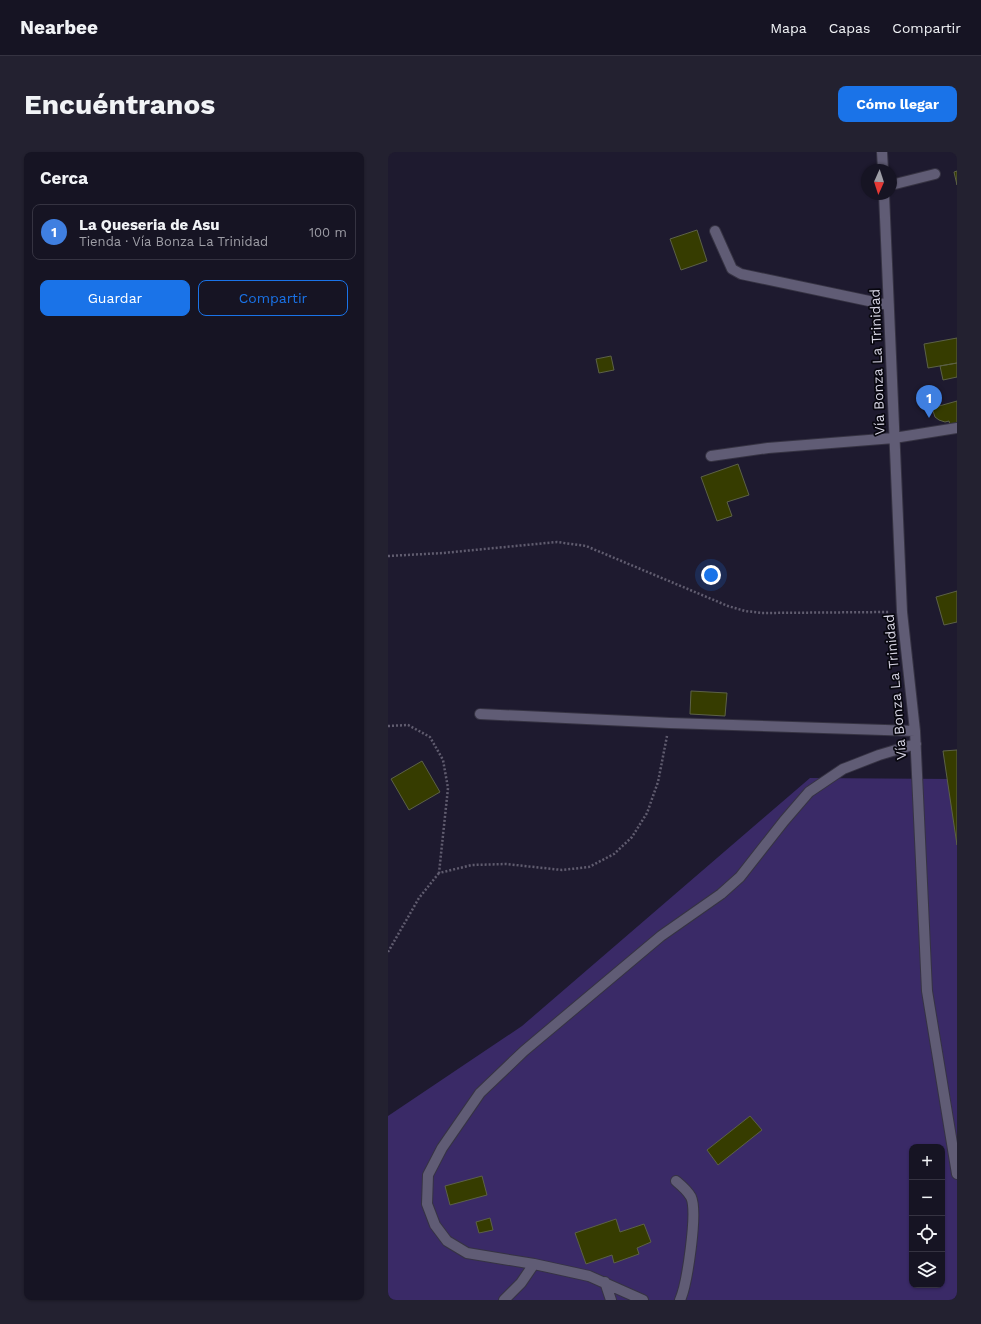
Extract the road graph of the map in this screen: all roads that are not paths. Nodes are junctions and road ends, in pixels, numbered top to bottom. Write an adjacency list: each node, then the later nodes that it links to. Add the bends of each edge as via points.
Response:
1 (882, 152): 2 (street)
2 (883, 164)
3 (935, 174): 4 (street)
4 (897, 184)
5 (884, 200): 7 (street, Vía Bonza La Trinidad)
6 (715, 231): 7 (street, via 732,269 741,274)
7 (888, 305): 9 (street, Vía Bonza La Trinidad)
8 (957, 428): 9 (street)
9 (894, 438): 10 (street, via 768,448); 12 (street, Vía Bonza La Trinidad, via 902,612)
10 (711, 456)
11 (480, 714): 12 (street)
12 (915, 731): 13 (street, Vía Bonza La Trinidad)
13 (916, 744): 14 (street, Vía Bonza La Trinidad, via 927,991); 16 (street, via 843,769 809,792 740,877 721,894 661,936 524,1051 480,1093 442,1148 428,1175 428,1204 434,1225 447,1241 467,1253)
14 (957, 1174)
15 (676, 1181): 21 (street, via 686,1189 694,1208 684,1289)
16 (534, 1264): 17 (street); 18 (street)
17 (605, 1282): 19 (street); 20 (street)
18 (504, 1300)
19 (611, 1300)
20 (643, 1300)
21 (680, 1300)

